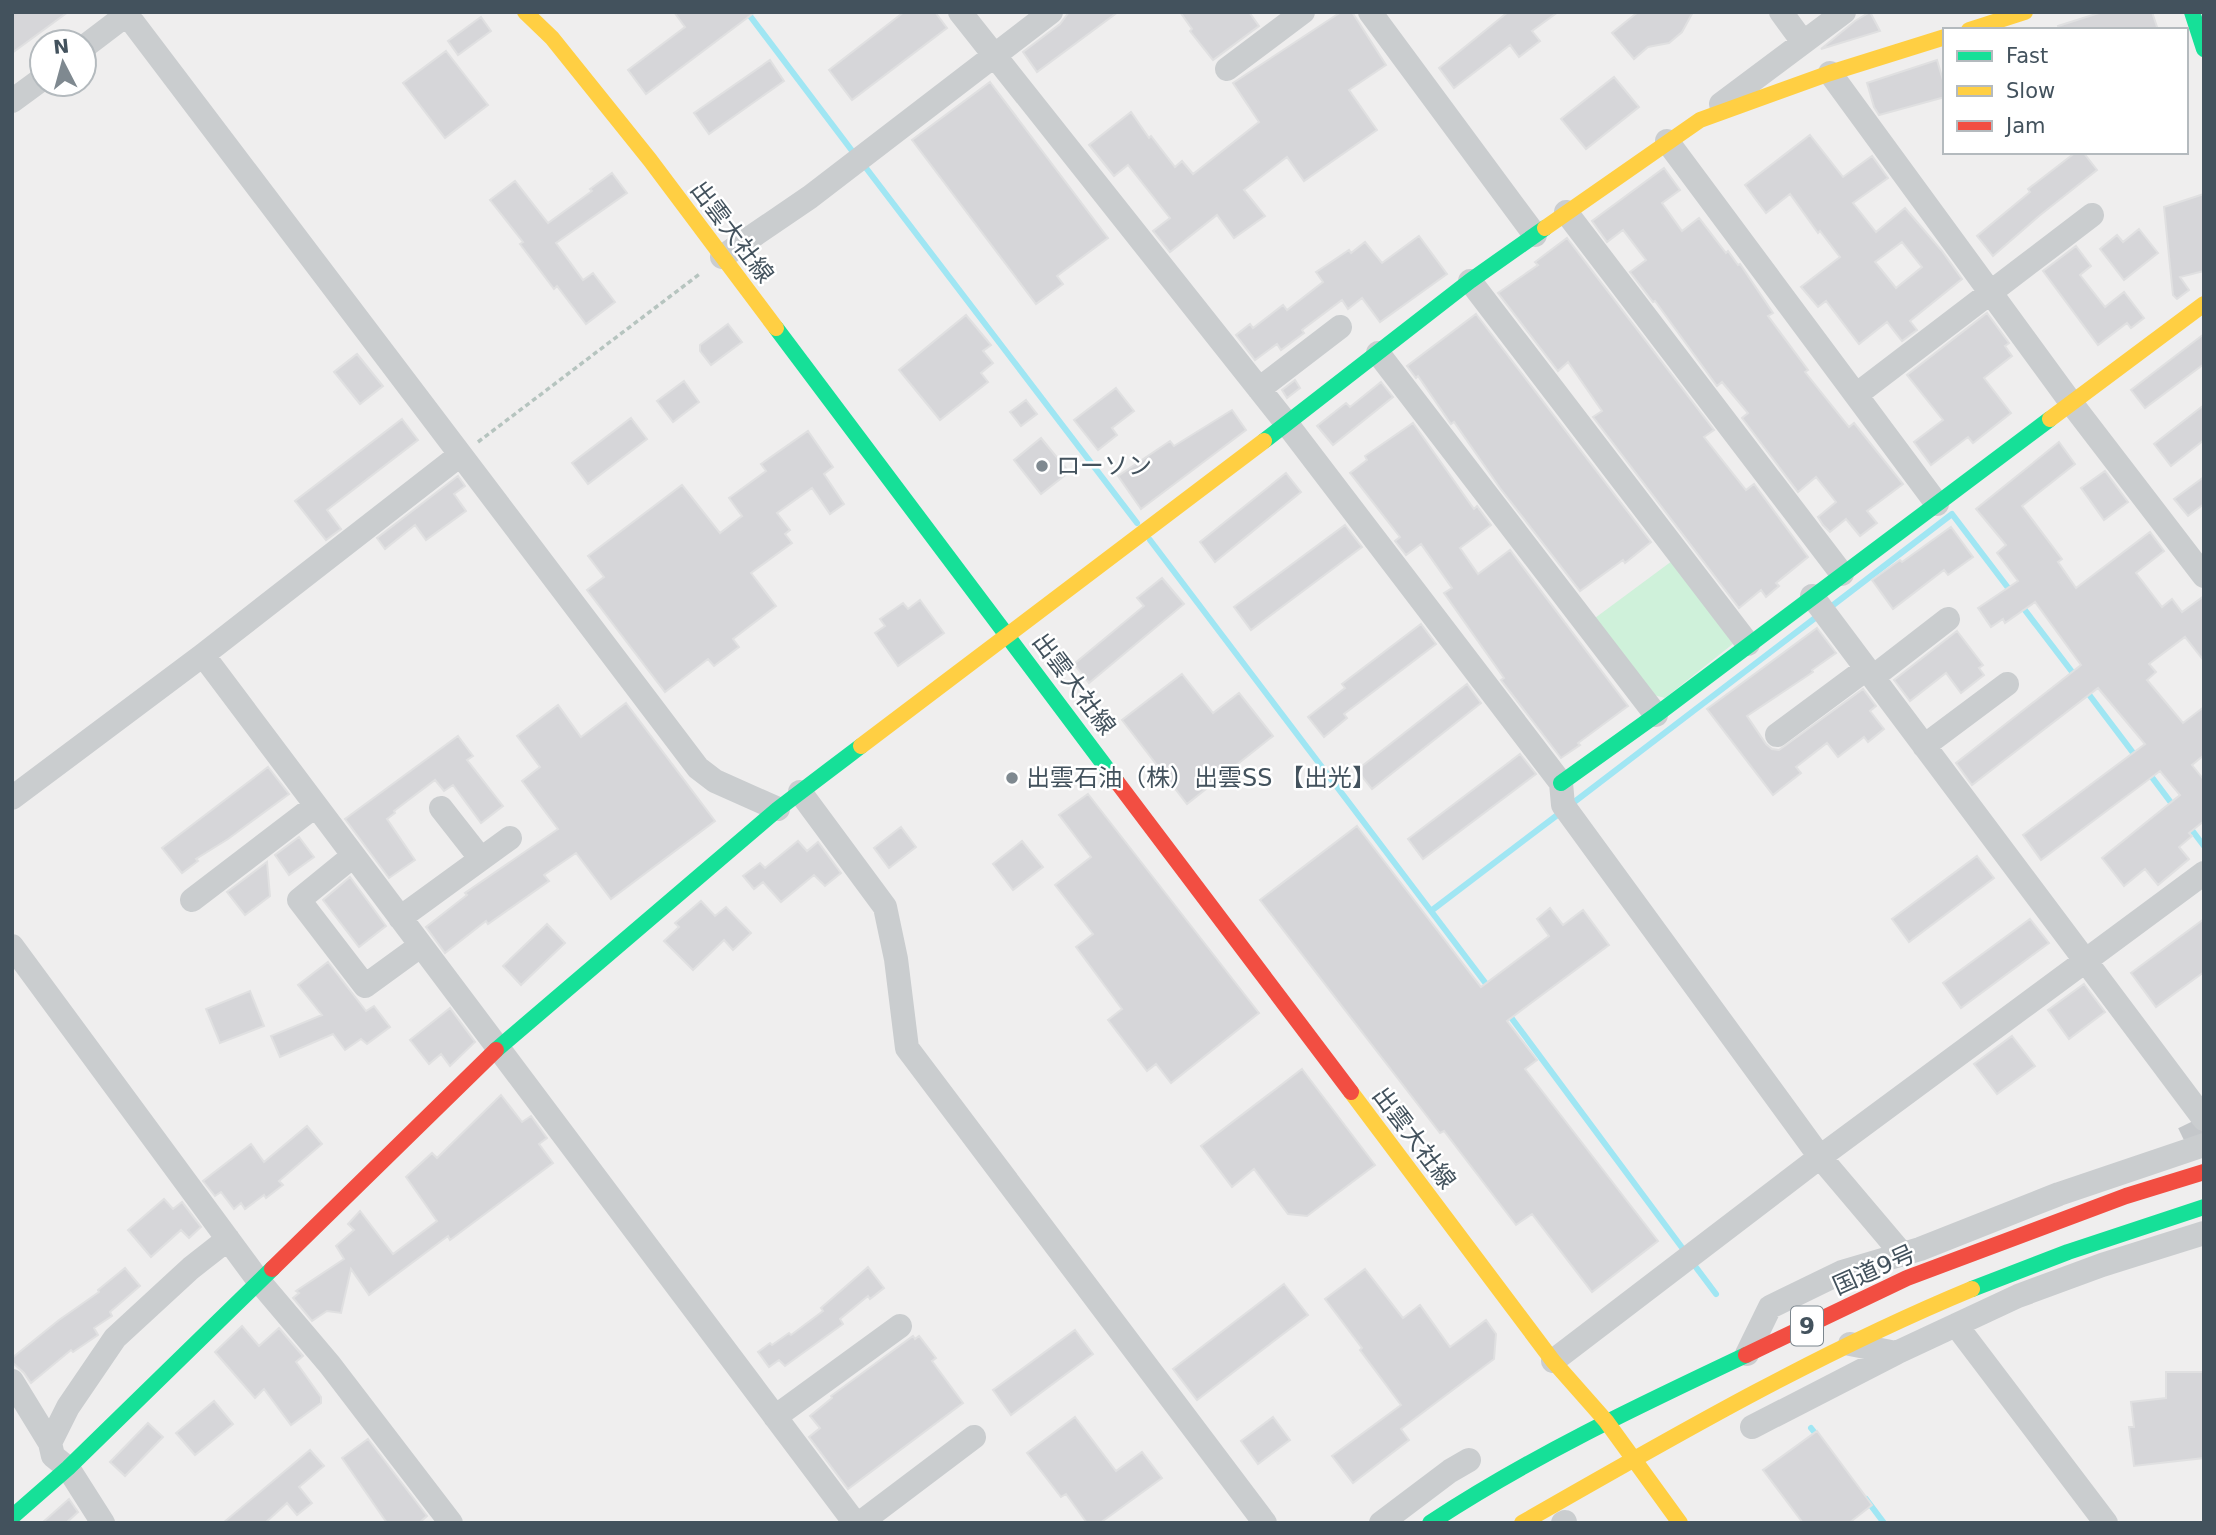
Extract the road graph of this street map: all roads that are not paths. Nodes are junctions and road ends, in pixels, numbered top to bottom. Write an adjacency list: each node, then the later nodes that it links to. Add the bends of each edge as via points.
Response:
1 (525, 12): 26 (main road, 出雲大社線, via 604,101)
2 (960, 12): 16 (street)
3 (1051, 12): 16 (street)
4 (1303, 12): 17 (street)
5 (1370, 12): 25 (street)
6 (1780, 12): 14 (street)
7 (1844, 12): 14 (street)
8 (2025, 12): 11 (main road)
9 (2192, 12): 15 (main road)
10 (127, 13): 12 (street); 36 (street)
11 (1975, 28)
12 (98, 36)
13 (1943, 38): 18 (main road)
14 (1804, 43): 21 (street)
15 (2204, 49)
16 (994, 57): 26 (street, via 810,197); 32 (street)
17 (1227, 69)
18 (1830, 73): 21 (main road); 28 (street)
19 (28, 89): 20 (street)
20 (12, 101)
21 (1700, 120): 22 (main road)
22 (1667, 141): 23 (main road); 33 (street)
23 (1566, 212): 25 (main road); 38 (street)
24 (2092, 215): 28 (street)
25 (1535, 235): 27 (main road)
26 (722, 257): 42 (main road, 出雲大社線)
27 (1470, 281): 31 (main road); 43 (street)
28 (1990, 291): 33 (street); 34 (street)
29 (2204, 304): 34 (main road)
30 (1340, 327): 32 (street)
31 (1378, 352): 35 (main road); 47 (street)
32 (1259, 389): 35 (street)
33 (1856, 395): 37 (street)
34 (2072, 404): 37 (main road); 39 (street)
35 (1287, 424): 42 (main road); 50 (street)
36 (460, 455): 44 (street); 55 (street, via 698,768 715,781)
37 (1937, 505): 38 (main road)
38 (1842, 573): 40 (main road)
39 (2204, 576)
40 (1812, 596): 43 (main road); 45 (street)
41 (1948, 619): 45 (street)
42 (1009, 635): 51 (main road); 84 (main road, 出雲大社線)
43 (1748, 644): 47 (main road)
44 (203, 655): 52 (street); 53 (street)
45 (1869, 673): 48 (street); 49 (street)
46 (2007, 684): 49 (street)
47 (1656, 715): 50 (main road)
48 (1777, 734)
49 (1924, 746): 64 (street)
50 (1561, 783): 68 (street, via 1563,805)
51 (800, 792): 55 (main road); 100 (street, via 885,906 907,1048)
52 (12, 798)
53 (316, 806): 57 (street); 60 (street)
54 (441, 808): 58 (street)
55 (778, 809): 65 (main road)
56 (510, 838): 58 (street)
57 (353, 856): 61 (street); 63 (street, via 299,901 365,986)
58 (481, 859): 61 (street)
59 (2204, 873): 64 (street)
60 (192, 900)
61 (400, 918): 63 (street)
62 (12, 946): 75 (street)
63 (421, 946): 65 (street)
64 (2086, 962): 66 (street); 68 (street)
65 (497, 1049): 78 (main road); 86 (street)
66 (2196, 1121)
67 (2204, 1145): 70 (street)
68 (1820, 1157): 76 (street); 84 (street)
69 (2204, 1172): 73 (main road, 国道9号 / 9)
70 (2059, 1194): 73 (street); 76 (street)
71 (2204, 1207): 72 (main road, 9)
72 (2127, 1230): 77 (street); 81 (main road, 9)
73 (2031, 1232): 83 (main road, 国道9号 / 9, via 1907,1278)
74 (2204, 1233): 77 (street)
75 (228, 1239): 78 (street); 90 (street, via 115,1338 68,1407)
76 (1903, 1255): 83 (street, via 1843,1272 1770,1307)
77 (2102, 1265): 79 (street)
78 (258, 1280): 93 (main road); 97 (street, via 330,1365)
79 (1956, 1325): 82 (street); 104 (street)
80 (900, 1326): 86 (street)
81 (1848, 1344): 82 (street); 92 (main road, 9)
82 (1896, 1353): 88 (street)
83 (1747, 1354): 87 (main road, 国道9号 / 9)
84 (1553, 1361): 87 (main road, 出雲大社線)
85 (12, 1381): 90 (street)
86 (775, 1418): 98 (street)
87 (1606, 1421): 92 (main road, 出雲大社線); 102 (main road, 国道9号 / 9)
88 (1752, 1427)
89 (974, 1437): 99 (street)
90 (50, 1443): 93 (street, via 53,1456)
91 (1469, 1460): 101 (street)
92 (1633, 1460): 95 (main road, 9); 103 (main road, 出雲大社線)
93 (68, 1468): 94 (main road); 96 (street)
94 (12, 1517)
95 (1533, 1519)
96 (103, 1523)
97 (451, 1523)
98 (855, 1523)
99 (860, 1523)
100 (1265, 1523)
101 (1381, 1523)
102 (1430, 1523)
103 (1680, 1523)
104 (2106, 1523)

